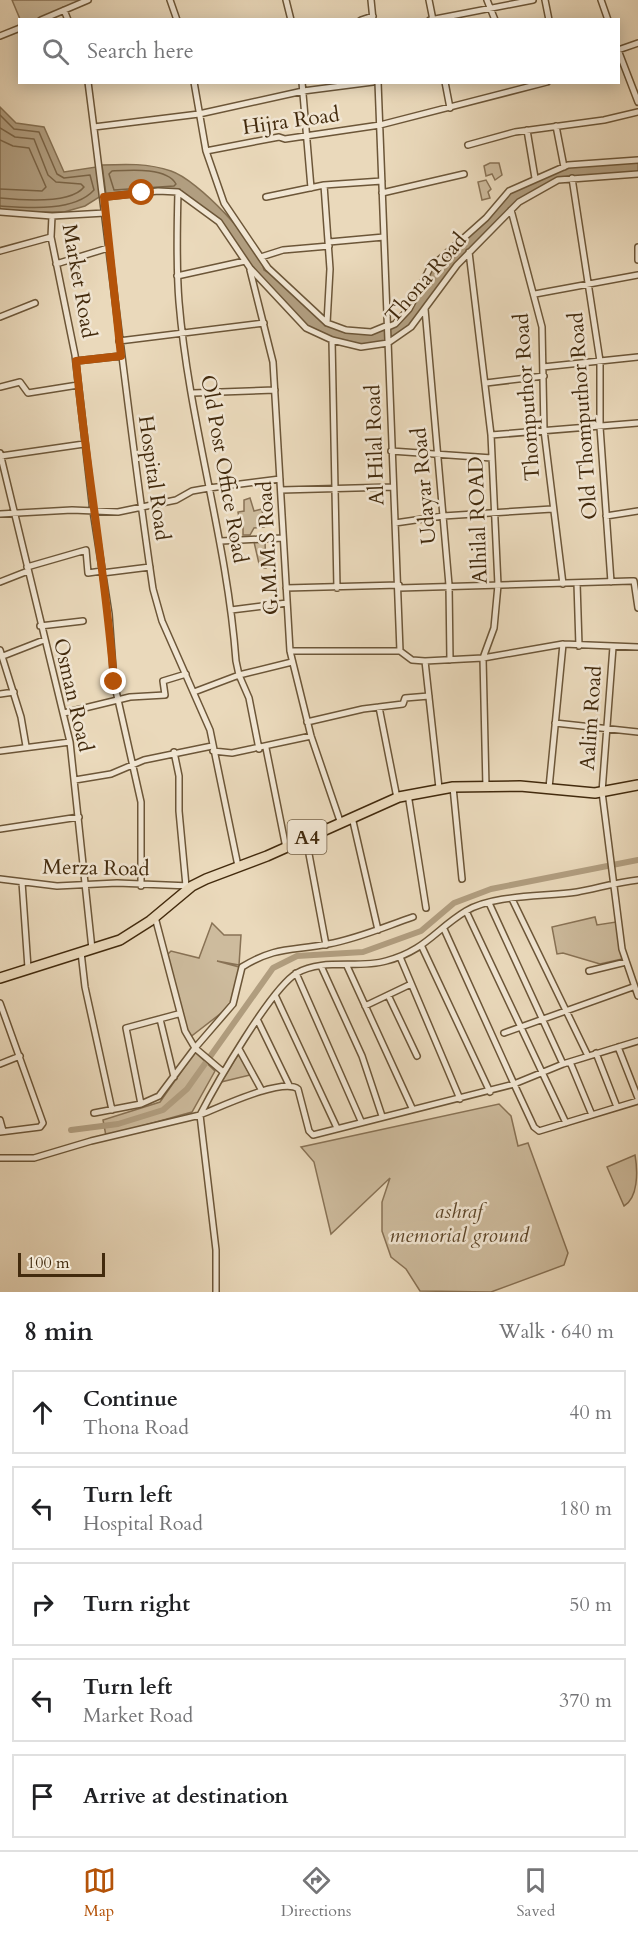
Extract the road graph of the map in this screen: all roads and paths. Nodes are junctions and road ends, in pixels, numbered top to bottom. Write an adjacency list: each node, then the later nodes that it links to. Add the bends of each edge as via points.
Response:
1 (88, 0): 11 (street)
2 (170, 0): 14 (street)
3 (286, 0): 15 (street)
4 (372, 0): 16 (street)
5 (429, 0): 17 (street)
6 (487, 0): 10 (street)
7 (533, 0): 10 (street)
8 (545, 0): 20 (street)
9 (601, 0): 21 (street)
10 (492, 9): 18 (street); 19 (street)
11 (64, 10): 12 (street); 13 (street)
12 (46, 18)
13 (67, 18)
14 (176, 18)
15 (290, 18)
16 (373, 18)
17 (432, 18)
18 (438, 18)
19 (494, 18)
20 (549, 18)
21 (607, 18)
22 (18, 29): 23 (street)
23 (0, 36)
24 (638, 43): 25 (street)
25 (620, 49)
26 (621, 65): 37 (street)
27 (88, 84): 43 (street, Hospital Road)
28 (194, 84): 40 (street)
29 (302, 84): 36 (street)
30 (357, 84): 36 (street)
31 (378, 84): 41 (street, Al Hilal Road)
32 (445, 84): 38 (street)
33 (508, 84): 35 (street)
34 (538, 84): 35 (street, Hijra Road)
35 (510, 90): 38 (street, Hijra Road)
36 (303, 91): 40 (street); 45 (street)
37 (638, 102)
38 (450, 108): 41 (street, Hijra Road)
39 (638, 112): 42 (street)
40 (199, 114): 43 (street); 47 (street)
41 (380, 125): 45 (street, Hijra Road); 54 (street, Al Hilal Road)
42 (556, 126): 44 (street); 49 (street)
43 (94, 127): 60 (street, Hospital Road)
44 (527, 130): 46 (street); 52 (street)
45 (307, 136): 47 (street, Hijra Road, via 279,137); 56 (street)
46 (468, 145)
47 (206, 151): 72 (street, via 224,203)
48 (638, 160): 49 (street)
49 (564, 167): 52 (street)
50 (464, 174): 58 (street)
51 (638, 174): 53 (street, Thona Road)
52 (535, 178): 86 (street, via 509,191 486,218 430,268 409,309)
53 (572, 178): 61 (street, Thona Road, via 557,180); 79 (street, Old Thomputhor Road)
54 (382, 181): 55 (street); 58 (street, Al Hilal Road)
55 (324, 185): 56 (street); 67 (street)
56 (311, 188): 59 (street)
57 (178, 192): 60 (street); 74 (street, Thona Road, via 219,222); 78 (street, Old Post Office Road)
58 (382, 193): 66 (street, Al Hilal Road)
59 (266, 196)
60 (104, 197): 63 (street, Hospital Road)
61 (511, 210): 71 (street, Thona Road); 80 (street, Thomputhor Road)
62 (0, 212): 64 (street)
63 (105, 213): 64 (street); 69 (street, Hospital Road)
64 (51, 216): 65 (street, Market Road)
65 (51, 237): 70 (street); 75 (street, Market Road)
66 (384, 237): 67 (street); 86 (street, Al Hilal Road)
67 (329, 244): 72 (street); 85 (street)
68 (638, 247): 73 (street)
69 (108, 248): 75 (street); 89 (street, Hospital Road)
70 (0, 251)
71 (469, 252): 82 (street, Thona Road); 97 (street, Alhilal ROAD)
72 (261, 257): 85 (street)
73 (638, 260)
74 (245, 261): 76 (street, Thona Road); 78 (street)
75 (56, 264): 93 (street, Market Road)
76 (250, 268): 84 (street, G.M.M.S Road); 88 (street, Thona Road, via 306,328)
77 (638, 274): 79 (street)
78 (177, 276): 87 (street, Old Post Office Road)
79 (590, 284): 80 (street); 94 (street, Old Thomputhor Road)
80 (535, 294): 95 (street, Thomputhor Road, via 542,327)
81 (35, 303): 83 (street)
82 (425, 308): 90 (street, Thona Road, via 411,327); 109 (street, Udayar Road)
83 (0, 317)
84 (264, 323): 87 (street); 100 (street, G.M.M.S Road)
85 (327, 323): 86 (street, via 346,330 371,332)
86 (388, 326): 90 (street, Al Hilal Road)
87 (184, 335): 89 (street); 101 (street, Old Post Office Road)
88 (332, 340): 90 (street, Thona Road, via 361,346); 114 (street)
89 (119, 341): 91 (street, Hospital Road)
90 (388, 343): 107 (street, Al Hilal Road)
91 (121, 356): 93 (street); 116 (street, Hospital Road)
92 (638, 357): 94 (street)
93 (76, 361): 98 (street, Market Road)
94 (600, 361): 95 (street); 103 (street, Old Thomputhor Road)
95 (543, 367): 96 (street, Thomputhor Road)
96 (544, 376): 97 (street); 104 (street, Thomputhor Road)
97 (486, 383): 105 (street, Alhilal ROAD)
98 (78, 385): 99 (street, via 28,393 20,382); 106 (street, Market Road)
99 (0, 387)
100 (275, 390): 101 (street); 111 (street, G.M.M.S Road)
101 (193, 393): 113 (street, Old Post Office Road)
102 (638, 423): 103 (street)
103 (600, 427): 104 (street); 124 (street, Old Thomputhor Road)
104 (544, 430): 105 (street); 117 (street, Thomputhor Road)
105 (491, 435): 110 (street, Alhilal ROAD)
106 (84, 444): 108 (street); 118 (street, Market Road)
107 (391, 451): 109 (street); 112 (street, Al Hilal Road)
108 (0, 455): 120 (street, Osman Road)
109 (438, 455): 110 (street); 123 (street, Udayar Road)
110 (492, 458): 121 (street, Alhilal ROAD)
111 (280, 479): 113 (street); 115 (street, G.M.M.S Road)
112 (392, 487): 114 (street); 125 (street, Al Hilal Road)
113 (209, 488): 116 (street); 127 (street, Old Post Office Road)
114 (333, 489): 115 (street); 139 (street)
115 (281, 490): 126 (street, G.M.M.S Road)
116 (141, 508): 118 (street); 128 (street, Hospital Road)
117 (552, 508): 121 (street); 133 (street, Thomputhor Road)
118 (93, 511): 120 (street); 130 (street, Market Road)
119 (638, 511): 124 (street)
120 (13, 512): 122 (street); 129 (street, Osman Road)
121 (495, 512): 123 (street); 136 (street, Alhilal ROAD)
122 (0, 514)
123 (443, 516): 125 (street); 135 (street, Udayar Road)
124 (606, 516): 132 (street, Old Thomputhor Road)
125 (394, 523): 137 (street, Al Hilal Road)
126 (283, 538): 127 (street); 138 (street, G.M.M.S Road)
127 (221, 541): 142 (street, Old Post Office Road)
128 (150, 567): 130 (street); 157 (street, Hospital Road, via 162,621)
129 (28, 569): 130 (street, via 86,550 88,573); 131 (street); 144 (street, Osman Road)
130 (102, 572): 163 (street, Market Road)
131 (0, 582)
132 (611, 582): 134 (street); 141 (street, via 634,581)
133 (563, 584): 134 (street); 136 (street)
134 (577, 584): 147 (street)
135 (450, 585): 136 (street); 137 (street); 154 (street, Udayar Road)
136 (498, 585): 153 (street, Alhilal ROAD, via 494,628)
137 (399, 586): 139 (street); 151 (street, Al Hilal Road)
138 (286, 588): 139 (street); 140 (street, G.M.M.S Road)
139 (337, 588)
140 (287, 603): 142 (street); 150 (street, G.M.M.S Road)
141 (638, 609)
142 (231, 610): 158 (street, Old Post Office Road)
143 (83, 621): 144 (street)
144 (40, 626): 145 (street, Osman Road)
145 (44, 640): 152 (street); 165 (street, Osman Road)
146 (563, 644): 147 (street); 153 (street); 167 (street)
147 (579, 646): 148 (street)
148 (613, 646): 149 (street); 168 (street, Aalim Road)
149 (638, 647)
150 (290, 651): 151 (street); 156 (street, G.M.M.S Road)
151 (400, 651): 155 (street, via 411,660)
152 (1, 653): 159 (street)
153 (483, 658): 154 (street); 180 (street, Alhilal ROAD)
154 (450, 660): 155 (street)
155 (425, 661): 162 (street)
156 (292, 662): 158 (street); 166 (street, G.M.M.S Road)
157 (186, 674): 160 (street, Hospital Road); 163 (street, via 163,681 165,695)
158 (239, 675): 160 (street); 174 (street, Old Post Office Road)
159 (14, 692): 161 (street); 172 (street)
160 (194, 692): 173 (street, Hospital Road)
161 (0, 694)
162 (429, 696): 164 (street, via 405,698 403,704); 182 (street)
163 (118, 700): 165 (street); 177 (street, Market Road)
164 (379, 707): 166 (street); 186 (street)
165 (64, 713): 171 (street, Osman Road)
166 (307, 722): 170 (street, G.M.M.S Road)
167 (555, 723): 168 (street); 183 (street)
168 (607, 728): 169 (street); 184 (street, Aalim Road)
169 (638, 732)
170 (311, 736): 174 (street); 189 (street, G.M.M.S Road)
171 (70, 742): 172 (street); 178 (street, Osman Road)
172 (26, 746): 175 (street)
173 (213, 748): 174 (street, via 232,753); 176 (street); 193 (street, Hospital Road)
174 (263, 748): 192 (street, Old Post Office Road)
175 (0, 751)
176 (174, 752): 177 (street); 201 (street)
177 (132, 764): 178 (street, via 111,774); 200 (street, Market Road, via 141,802)
178 (75, 780): 188 (street, Osman Road)
179 (638, 785): 184 (highway, A4)
180 (486, 786): 181 (highway, A4); 183 (highway, A4)
181 (453, 787): 182 (highway, A4); 195 (street)
182 (439, 788): 185 (highway, A4)
183 (549, 788): 184 (highway, A4)
184 (602, 792): 196 (street, Aalim Road)
185 (408, 794): 186 (highway, A4); 204 (street)
186 (397, 798): 187 (highway, A4)
187 (352, 816): 189 (highway, A4); 209 (street)
188 (79, 817): 190 (street); 199 (street, Osman Road)
189 (340, 821): 191 (highway, A4)
190 (0, 829)
191 (306, 838): 192 (highway, A4); 210 (street)
192 (286, 848): 193 (highway, A4)
193 (238, 866): 201 (highway, A4)
194 (0, 879): 198 (street, Merza Road)
195 (462, 879)
196 (614, 880): 197 (street); 202 (street, via 578,892); 215 (street, Aalim Road)
197 (638, 880)
198 (22, 882): 199 (street, Merza Road); 218 (street)
199 (85, 886): 200 (street, Merza Road); 212 (street, Osman Road)
200 (141, 886): 201 (street, Merza Road)
201 (189, 886): 206 (highway, A4)
202 (512, 899): 203 (street); 229 (street)
203 (489, 903): 205 (street); 232 (street)
204 (426, 908)
205 (466, 910): 208 (street); 234 (street)
206 (155, 917): 212 (highway, A4, via 120,940); 230 (street)
207 (413, 917): 209 (street)
208 (444, 929): 211 (street); 250 (street)
209 (378, 930): 210 (street)
210 (326, 945): 239 (street, via 279,950 242,967 232,1004)
211 (422, 947): 214 (street); 253 (street)
212 (92, 949): 213 (highway, A4)
213 (81, 952): 218 (highway, A4); 259 (street)
214 (400, 957): 217 (street); 222 (street)
215 (626, 962): 219 (street); 223 (street, Aalim Road)
216 (321, 966): 217 (street); 220 (street); 263 (street, via 362,1056)
217 (347, 966): 228 (street)
218 (28, 968): 221 (highway, A4)
219 (590, 971)
220 (296, 973): 224 (street); 265 (street)
221 (0, 978)
222 (411, 984): 225 (street); 254 (street)
223 (633, 987): 226 (street, Aalim Road); 229 (street)
224 (275, 995): 233 (street); 267 (street)
225 (388, 995): 228 (street); 242 (street)
226 (638, 996)
227 (0, 1003): 241 (street)
228 (365, 1006): 258 (street)
229 (566, 1011): 232 (street); 243 (street)
230 (178, 1014): 231 (street); 239 (street)
231 (160, 1019): 249 (street); 256 (street, via 126,1028)
232 (543, 1019): 234 (street); 246 (street)
233 (258, 1021): 238 (street); 251 (street)
234 (520, 1026): 235 (street); 248 (street)
235 (504, 1033)
236 (638, 1041): 237 (street)
237 (618, 1047): 240 (street); 255 (street)
238 (239, 1049): 247 (street); 252 (street)
239 (196, 1050): 247 (street); 249 (street)
240 (596, 1053): 243 (street); 257 (street)
241 (20, 1056): 245 (street); 268 (street, via 42,1125)
242 (417, 1056)
243 (588, 1056): 244 (street)
244 (570, 1062): 246 (street); 262 (street)
245 (0, 1064)
246 (563, 1064): 248 (street)
247 (220, 1069): 261 (street)
248 (542, 1072): 250 (street); 266 (street)
249 (174, 1077): 256 (street, via 159,1096)
250 (514, 1084): 253 (street); 266 (street, via 539,1131)
251 (289, 1085): 252 (street); 267 (street, via 298,1089 310,1133)
252 (262, 1091): 261 (street)
253 (490, 1092): 254 (street)
254 (460, 1099): 258 (street)
255 (638, 1099): 257 (street)
256 (141, 1104): 259 (street)
257 (617, 1107): 262 (street)
258 (412, 1108): 263 (street)
259 (112, 1110): 260 (street)
260 (94, 1113)
261 (200, 1115): 269 (street, via 34,1158); 270 (street, via 215,1239)
262 (592, 1115): 266 (street)
263 (382, 1116): 265 (street)
264 (0, 1120): 268 (street)
265 (361, 1121): 267 (street)
266 (566, 1123)
267 (337, 1128)
268 (2, 1132)
269 (0, 1158)
270 (216, 1292)

